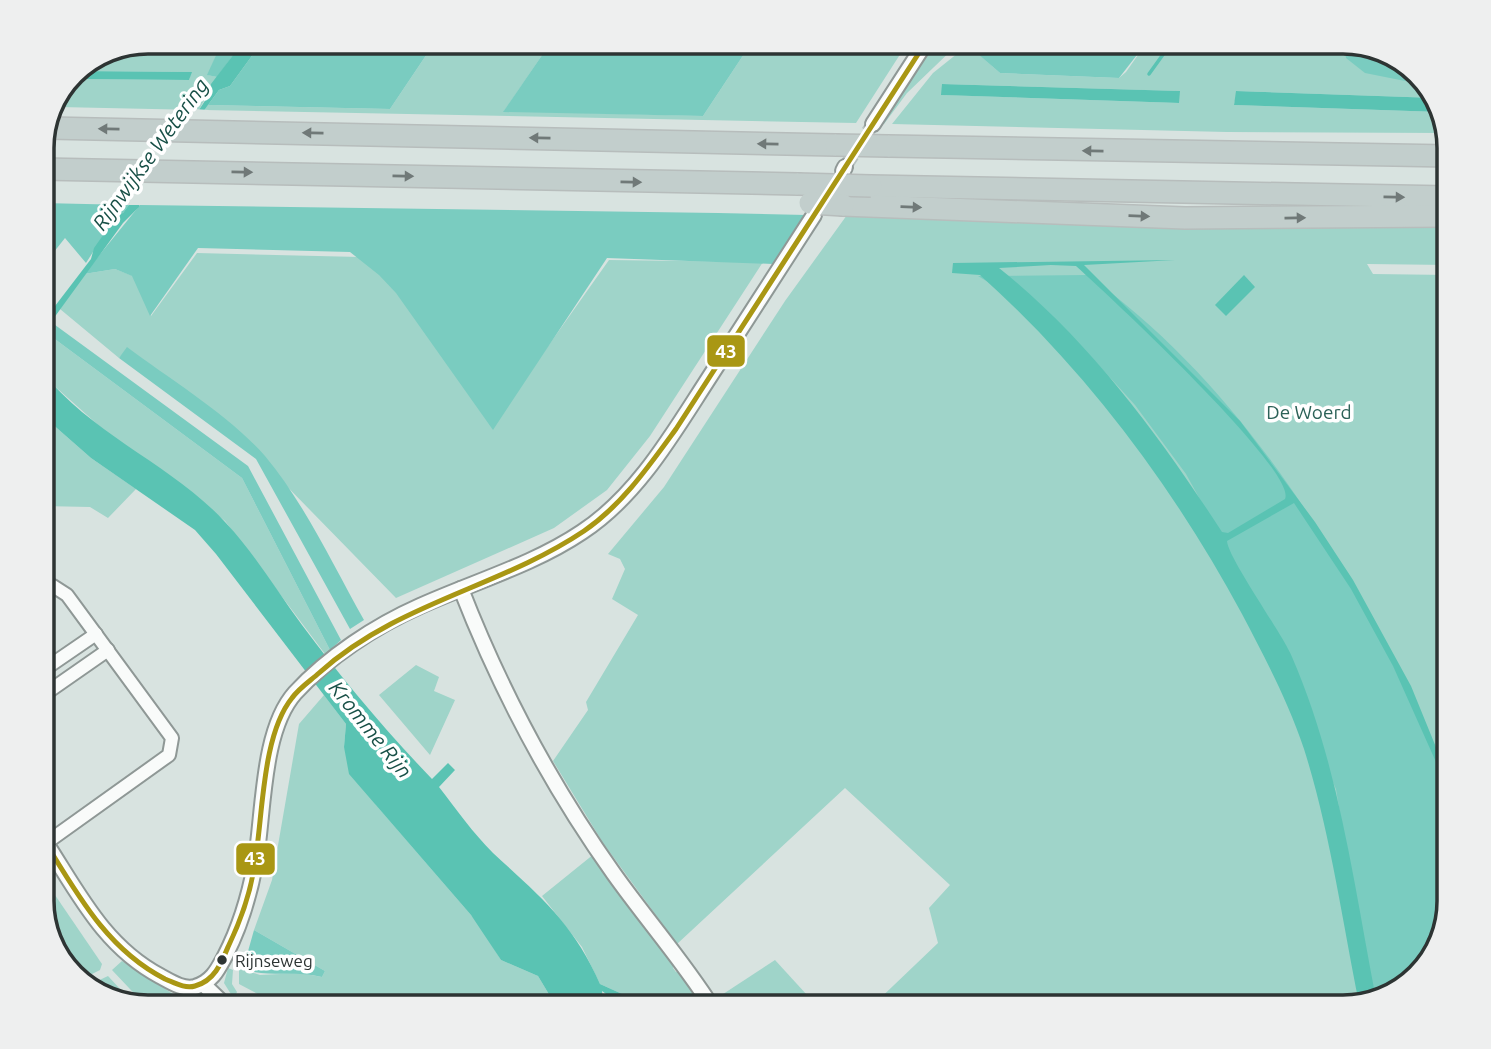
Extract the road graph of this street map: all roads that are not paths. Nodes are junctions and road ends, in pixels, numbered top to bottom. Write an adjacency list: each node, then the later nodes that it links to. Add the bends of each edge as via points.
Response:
1 (918, 54): 2 (street)
2 (873, 124)
3 (56, 128): 4 (highway, one-way to 3, bridge)
4 (1437, 156)
5 (54, 169): 6 (highway, one-way to 6)
6 (754, 185): 7 (highway, one-way to 7, bridge); 8 (highway)
7 (1437, 197)
8 (812, 209): 9 (highway, one-way to 9, bridge, via 843,205 1227,219); 11 (street, via 676,429 635,485 569,540)
9 (1437, 216)
10 (54, 587): 12 (street, via 66,595)
11 (461, 589): 18 (street, via 384,624 292,697 278,720 255,864 241,919 218,969); 20 (street, via 497,676 581,823)
12 (96, 634): 13 (street); 14 (street)
13 (108, 650): 15 (street); 16 (street, via 172,738 169,755)
14 (54, 663)
15 (54, 688)
16 (54, 833)
17 (54, 856): 18 (street, via 114,943 172,983 188,988)
18 (203, 984): 19 (street)
19 (214, 995)
20 (703, 995)

